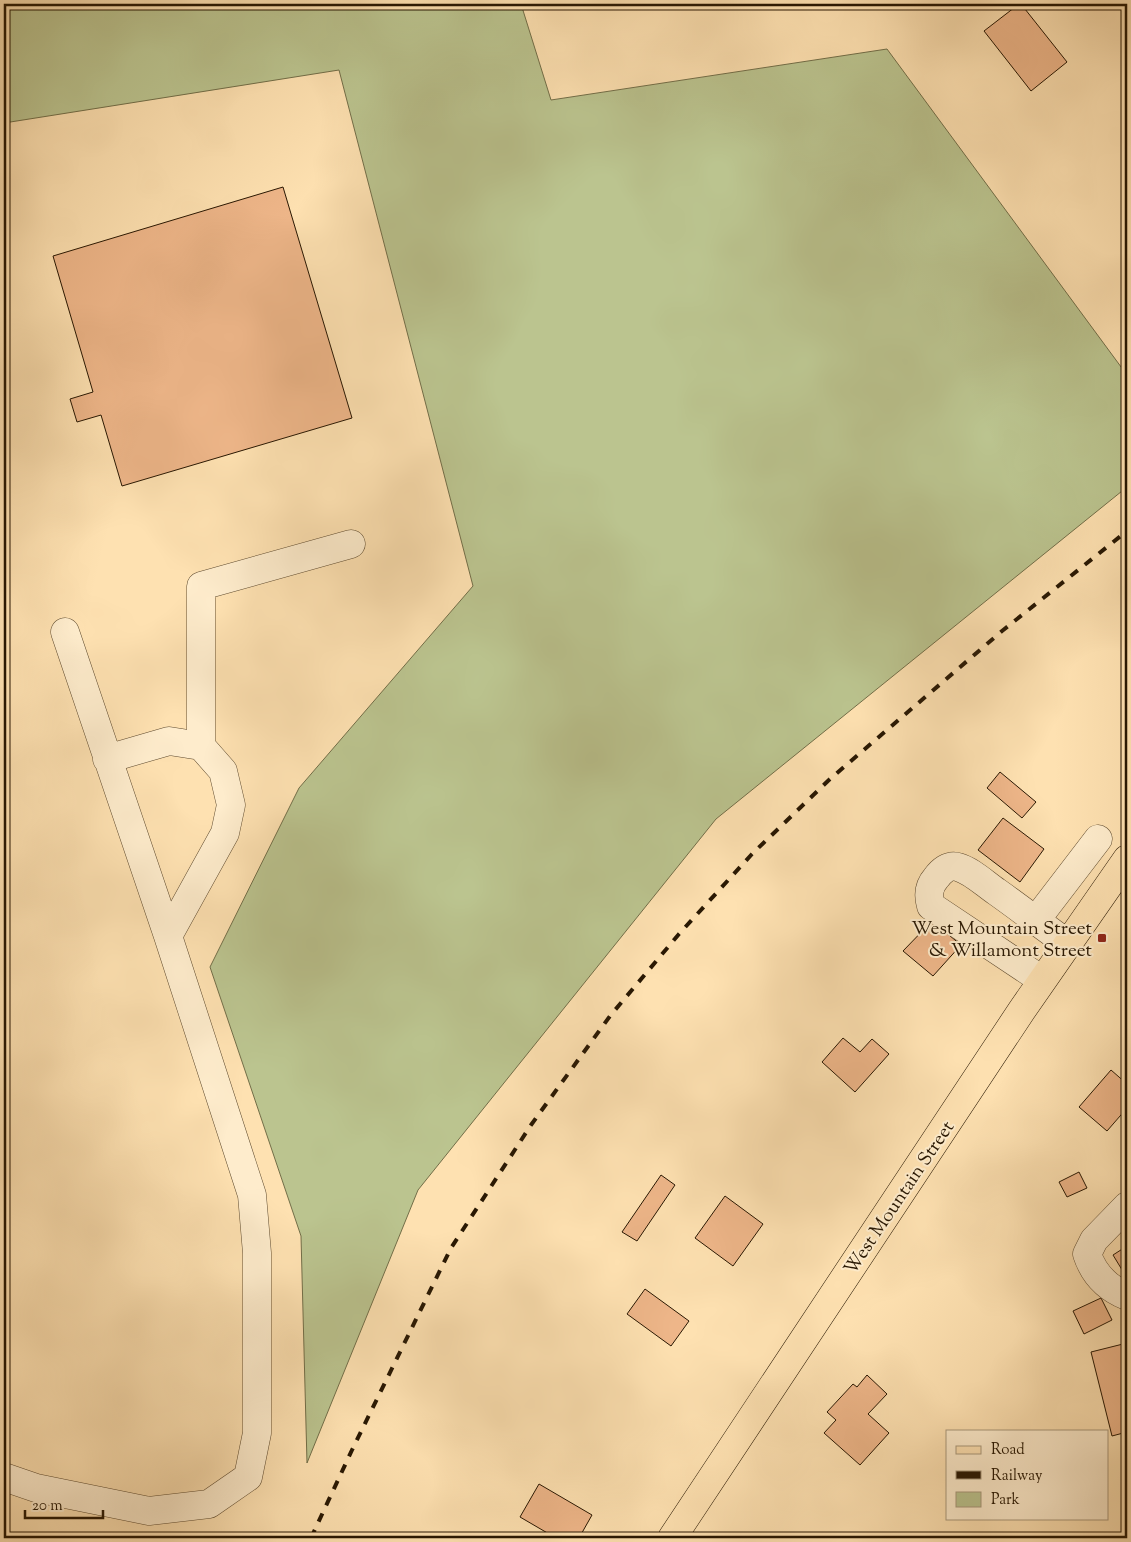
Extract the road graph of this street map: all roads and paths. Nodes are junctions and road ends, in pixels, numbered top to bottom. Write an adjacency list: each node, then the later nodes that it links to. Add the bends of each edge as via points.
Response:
1 (351, 544): 3 (lane, via 201,586)
2 (65, 632): 4 (lane)
3 (201, 746): 4 (lane, via 169,741); 8 (lane, via 223,771 231,805 225,833)
4 (108, 759): 8 (lane)
5 (1098, 839): 7 (lane)
6 (1125, 870): 9 (main road, West Mountain Street)
7 (1036, 920): 9 (lane); 10 (lane, via 957,867 940,872 929,890 931,906)
8 (168, 936): 13 (lane, via 252,1195 257,1253 257,1433 248,1477 209,1504 150,1511 36,1488)
9 (1068, 944): 10 (main road, West Mountain Street)
10 (1042, 980): 14 (main road, West Mountain Street)
11 (1127, 1206): 12 (lane, via 1094,1240 1087,1254 1099,1278)
12 (1127, 1296)
13 (4, 1477)
14 (672, 1538)

